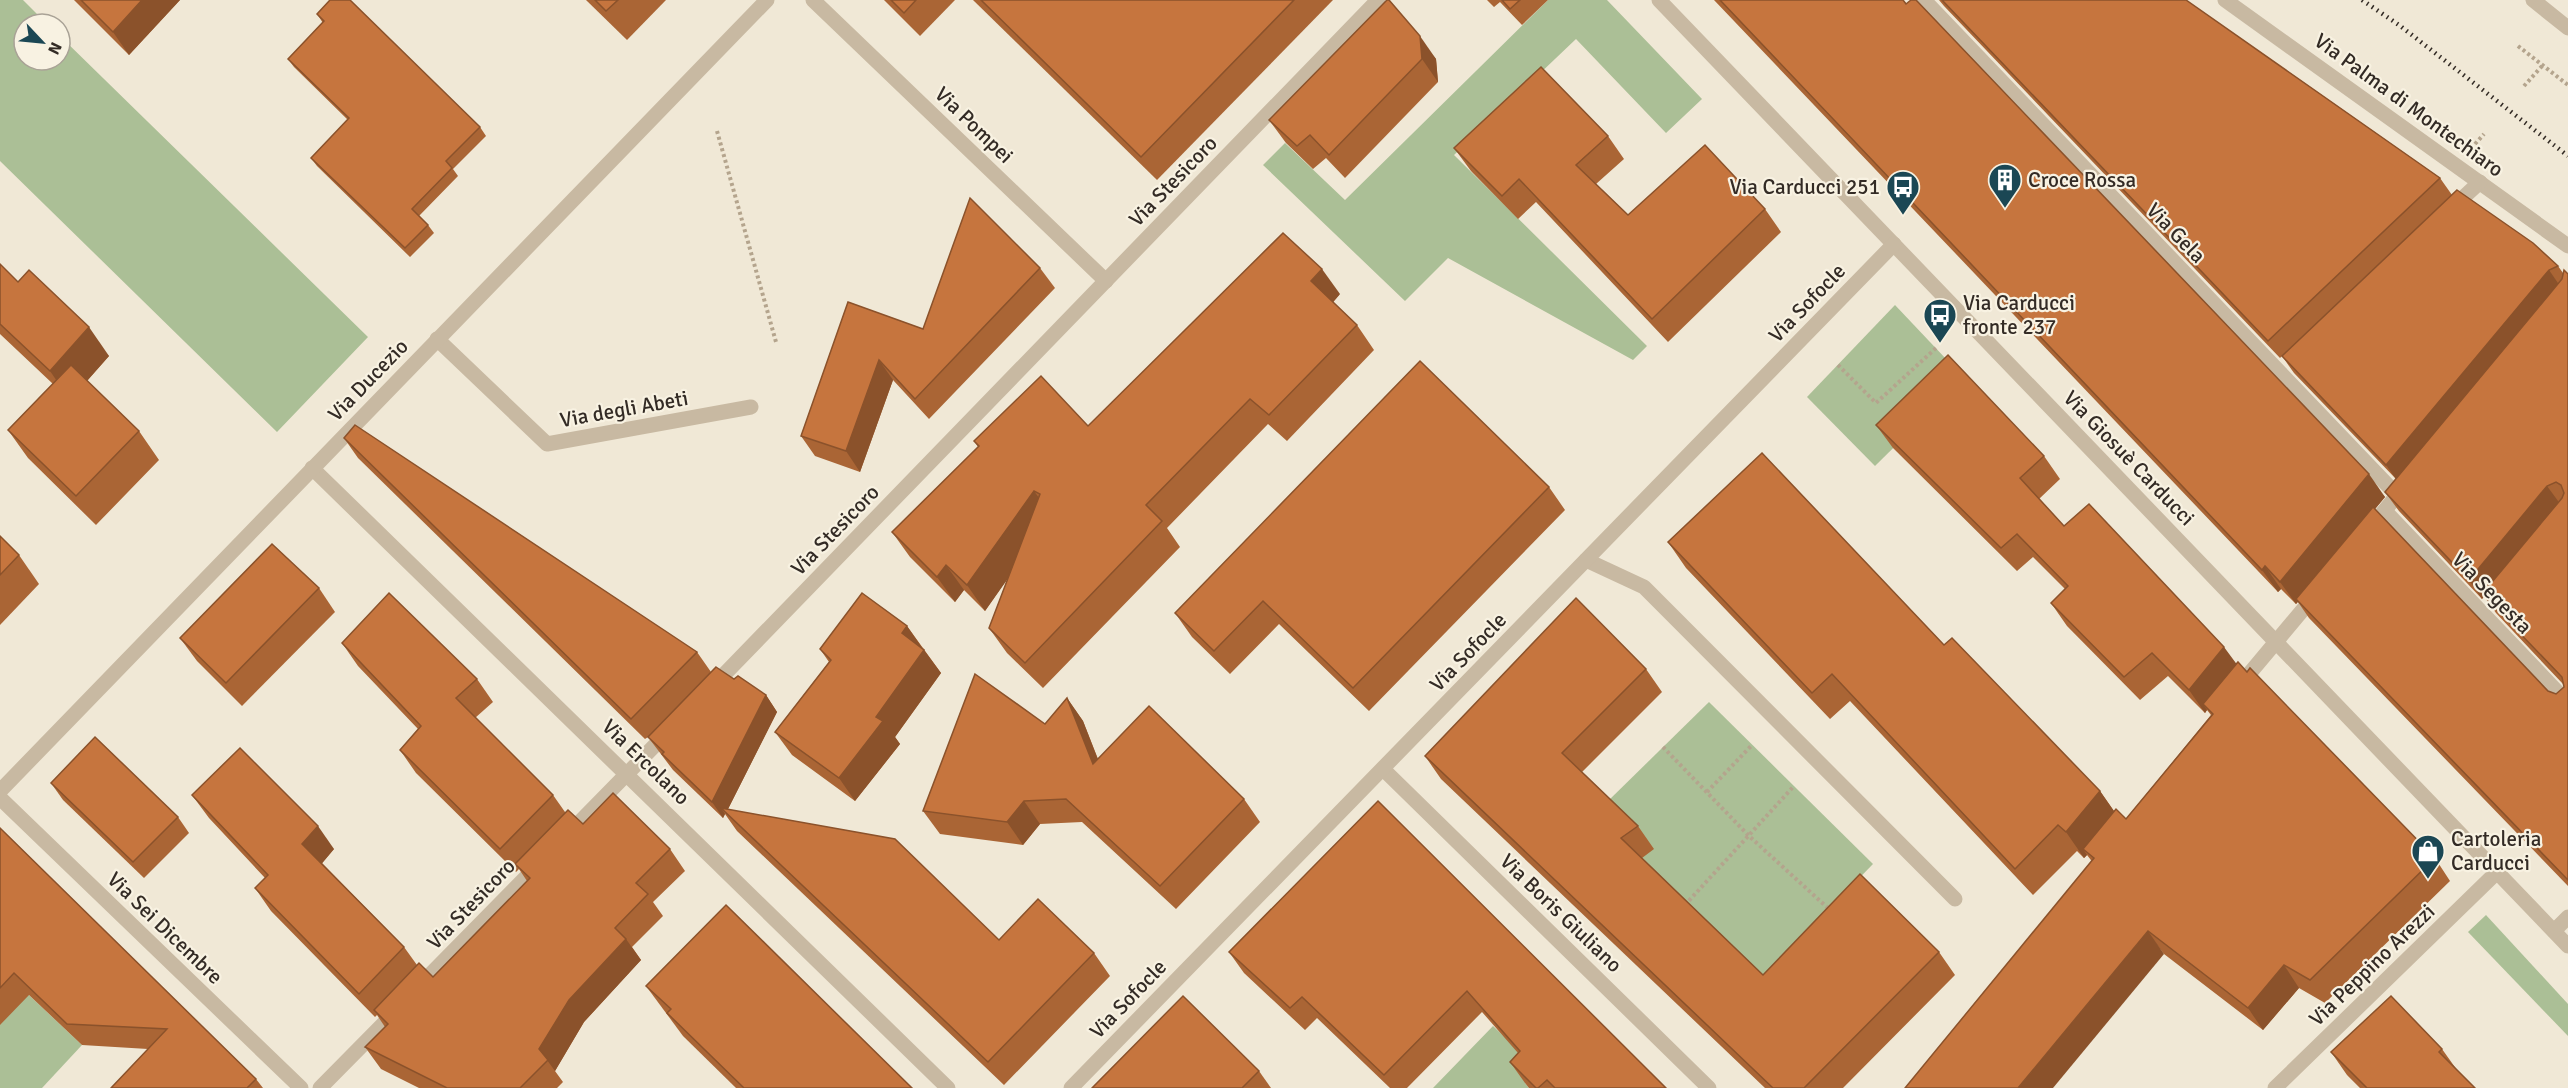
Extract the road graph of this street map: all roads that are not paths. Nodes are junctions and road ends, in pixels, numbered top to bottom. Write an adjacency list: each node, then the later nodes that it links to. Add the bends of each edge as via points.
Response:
1 (767, 0): 14 (street, Via Ducezio)
2 (813, 0): 13 (street, Via Pompei)
3 (1378, 0): 13 (street, Via Stesicoro)
4 (1659, 0): 11 (street, Via Giosuè Carducci)
5 (1924, 0): 18 (street, Via Gela, via 2284,368)
6 (2225, 0): 9 (street, Via Palma di Montechiaro)
7 (2533, 0): 8 (street)
8 (2568, 28)
9 (2480, 182): 10 (street); 12 (street, Via Palma di Montechiaro)
10 (2438, 221)
11 (1894, 244): 21 (street, Via Sofocle); 23 (street, Via Giosuè Carducci)
12 (2568, 246)
13 (1106, 281): 25 (street, Via Stesicoro)
14 (437, 339): 15 (street, Via degli Abeti, via 547,444); 16 (street, Via Ducezio)
15 (751, 407)
16 (312, 468): 29 (street, Via Ercolano); 30 (street, Via Ducezio)
17 (2412, 477): 18 (street)
18 (2397, 495): 19 (street)
19 (2385, 511): 20 (street); 26 (street, Via Segesta, via 2486,609)
20 (2356, 546)
21 (1586, 560): 28 (street, Via Sofocle); 33 (street, via 1644,587)
22 (2327, 581): 23 (street)
23 (2276, 642): 24 (street); 32 (street, Via Giosuè Carducci)
24 (2231, 696)
25 (702, 697)
26 (2568, 703)
27 (677, 723): 29 (street, Via Stesicoro)
28 (1383, 769): 40 (street, Via Sofocle); 41 (street, Via Boris Giuliano)
29 (628, 774): 38 (street, Via Stesicoro); 39 (street, Via Ercolano)
30 (0, 791)
31 (0, 798): 37 (street, Via Sei Dicembre)
32 (2497, 872): 35 (street, Via Giosuè Carducci); 42 (street, Via Peppino Arezzi)
33 (1955, 899)
34 (2568, 917): 35 (street)
35 (2554, 931): 36 (street, Via Giosuè Carducci)
36 (2568, 946)
37 (301, 1088)
38 (320, 1088)
39 (948, 1088)
40 (1071, 1088)
41 (1709, 1088)
42 (2276, 1088)

